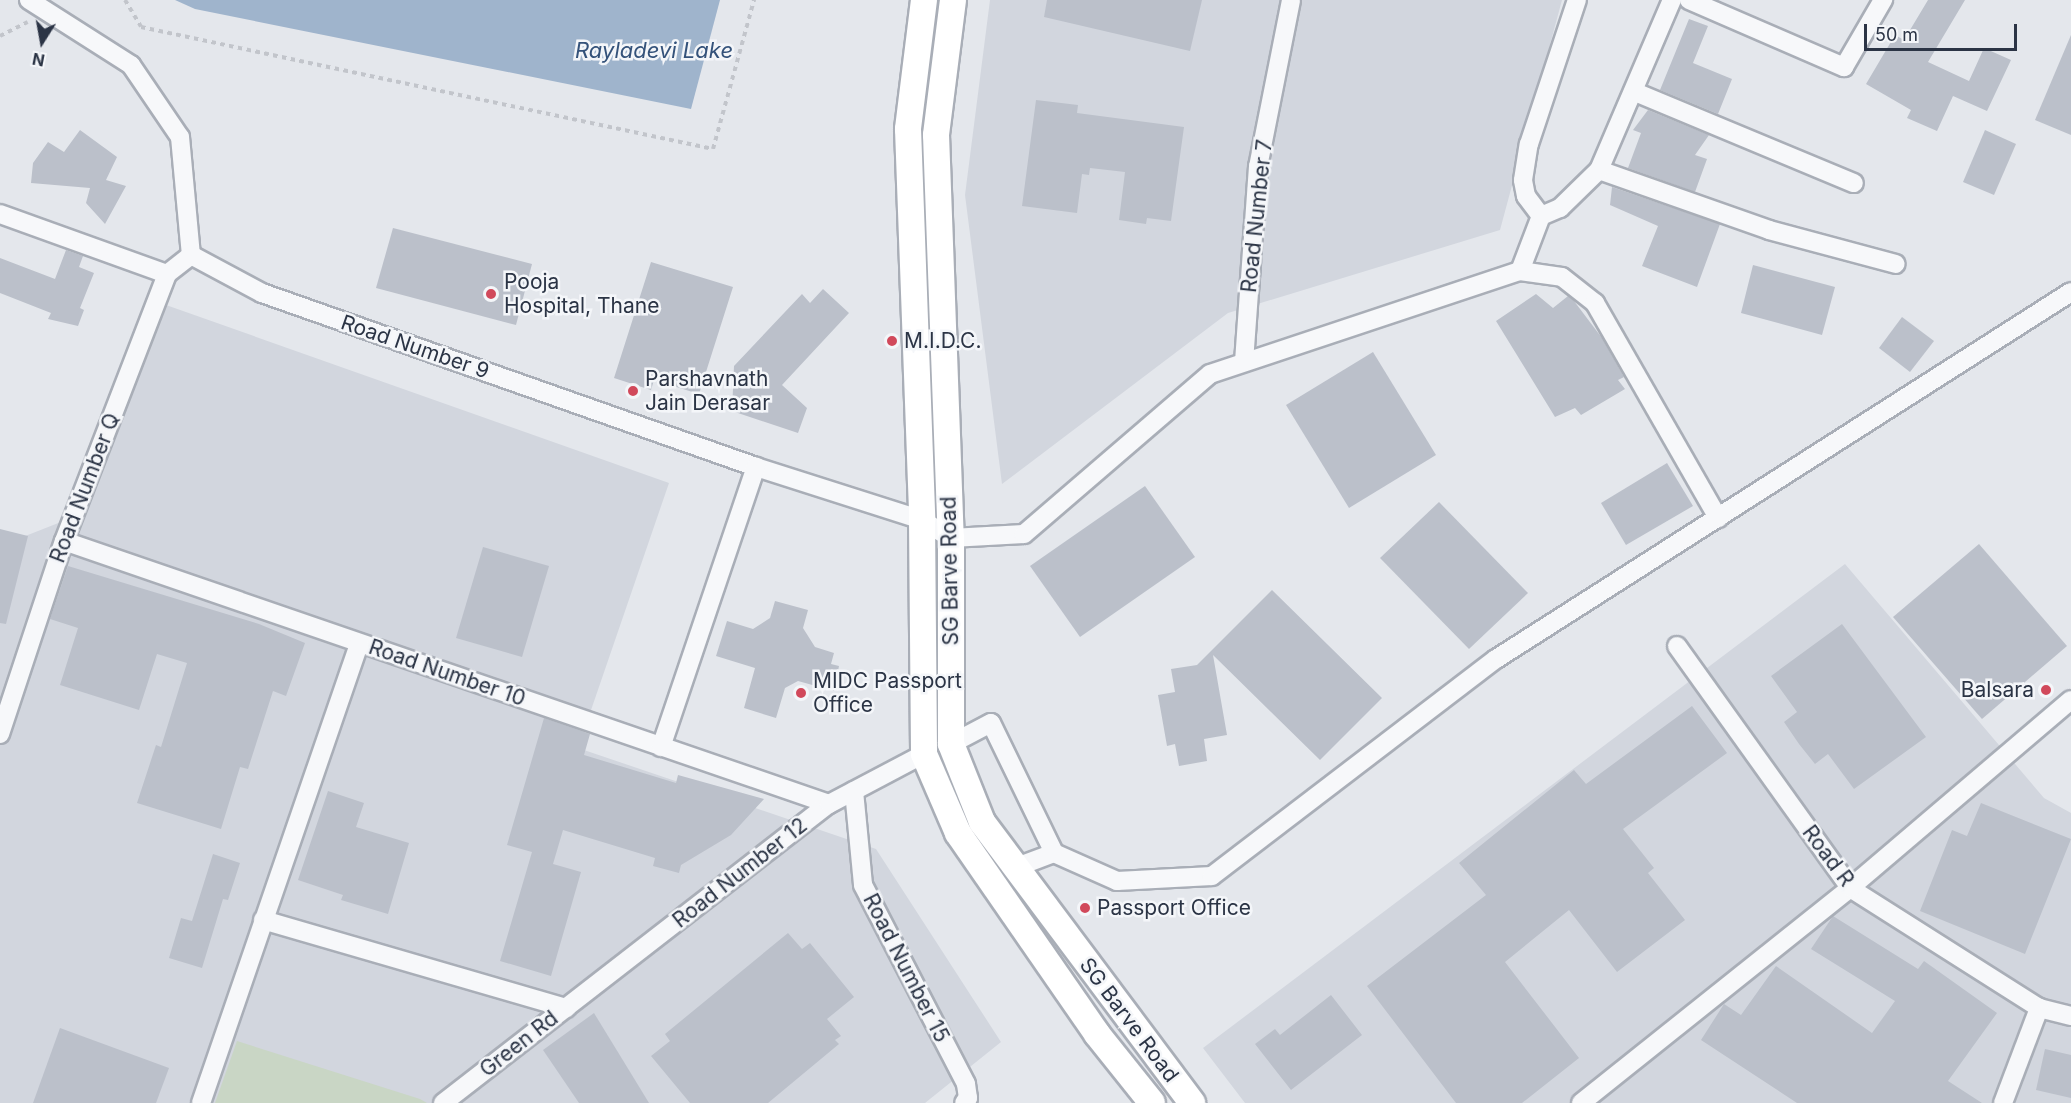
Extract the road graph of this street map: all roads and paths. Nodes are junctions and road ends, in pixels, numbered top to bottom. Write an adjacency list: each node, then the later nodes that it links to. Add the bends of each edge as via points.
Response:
1 (28, 0): 11 (street)
2 (125, 0): 3 (path, via 141,27 713,149)
3 (754, 0)
4 (924, 0): 26 (main road, SG Barve Road, via 908,129)
5 (953, 0): 27 (main road, SG Barve Road, via 936,135)
6 (1292, 0): 23 (street, Road Number 7, via 1258,167)
7 (1577, 0): 17 (street, via 1528,144 1523,180 1526,196)
8 (1672, 0): 13 (street)
9 (1689, 0): 10 (street, via 1844,67)
10 (1883, 0)
11 (47, 12): 12 (path); 18 (street, via 131,65 180,137)
12 (0, 36)
13 (1635, 92): 14 (street); 15 (street)
14 (1599, 170): 17 (street, via 1560,208); 19 (street, via 1769,230)
15 (1854, 183)
16 (0, 214): 21 (street)
17 (1541, 216): 20 (street)
18 (191, 255): 21 (street); 24 (street, Road Number 9, via 262,293)
19 (1896, 264)
20 (1520, 271): 23 (street); 25 (street, via 1562,277 1595,303)
21 (167, 274): 28 (street, Road Number Q)
22 (2071, 292): 25 (street)
23 (1244, 362): 27 (street, via 1210,374 1024,534)
24 (756, 467): 26 (street, Road Number 9); 34 (street)
25 (1718, 518): 38 (street, via 1660,551 1496,659 1212,876 1117,881)
26 (922, 520): 27 (street, Road Number 9); 35 (main road, SG Barve Road)
27 (951, 538): 33 (main road, SG Barve Road)
28 (64, 541): 29 (street, Road Number 10); 32 (street, Road Number Q)
29 (359, 643): 34 (street, Road Number 10); 41 (street)
30 (1677, 646): 40 (street, Road R)
31 (2071, 700): 40 (street)
32 (0, 734)
33 (951, 744): 38 (street, via 992,723); 39 (main road, SG Barve Road, via 982,822)
34 (661, 747): 37 (street, Road Number 10)
35 (924, 754): 36 (street, Road Number 12); 49 (main road, SG Barve Road, via 958,834 1097,1035)
36 (854, 791): 37 (street, Road Number 12); 48 (street, Road Number 15, via 863,885 966,1084 968,1098)
37 (829, 804): 42 (street, Road Number 12)
38 (1054, 854): 39 (street)
39 (1014, 868): 50 (main road, SG Barve Road)
40 (1850, 888): 43 (street, Road R); 45 (street)
41 (264, 920): 42 (street); 46 (street)
42 (566, 1008): 47 (street, Green Rd)
43 (2039, 1008): 44 (street, Road R); 51 (street)
44 (2071, 1016)
45 (1594, 1100)
46 (201, 1103)
47 (443, 1103)
48 (964, 1103)
49 (1152, 1103)
50 (1192, 1103)
51 (2003, 1103)

